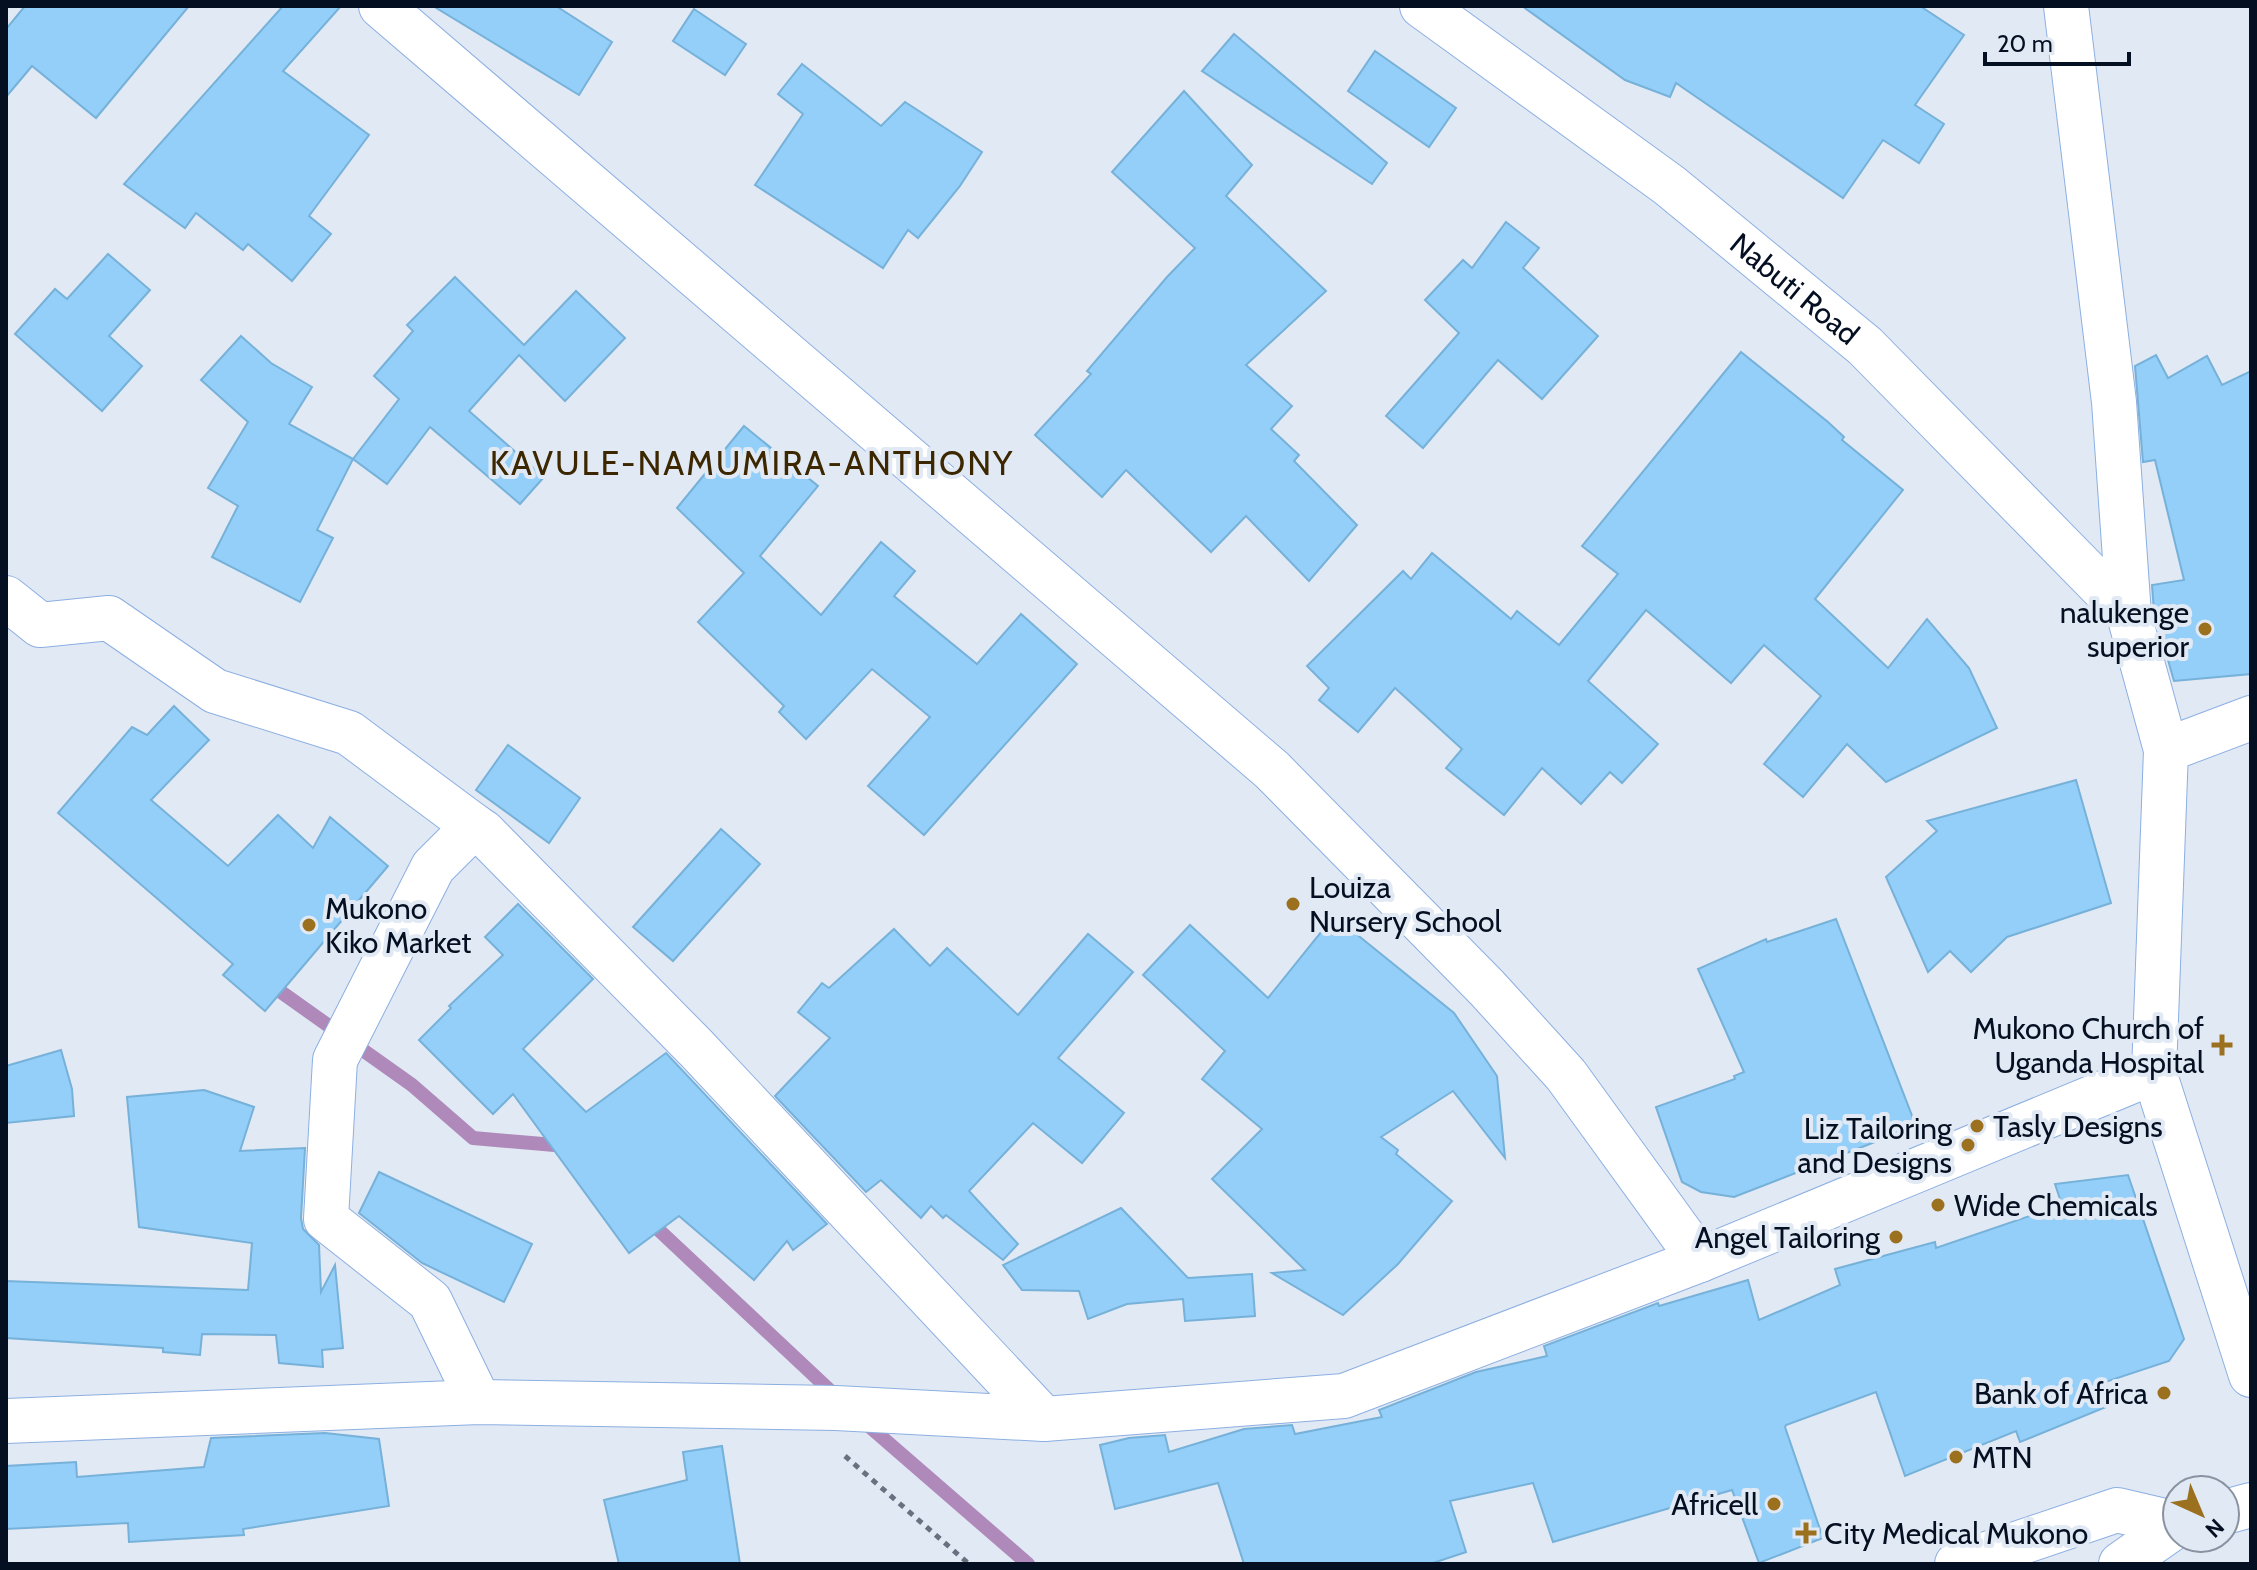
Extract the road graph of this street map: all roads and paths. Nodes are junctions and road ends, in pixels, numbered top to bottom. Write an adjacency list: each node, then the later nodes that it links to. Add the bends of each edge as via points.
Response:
1 (381, 6): 10 (main road, via 1272,770 1566,1075)
2 (1422, 6): 5 (main road, Nabuti Road, via 1669,185 1865,346)
3 (2066, 6): 5 (main road, via 2114,402)
4 (6, 598): 8 (main road, via 40,625 109,618 215,691 349,733)
5 (2129, 615): 7 (main road)
6 (2251, 718): 7 (main road)
7 (2166, 750): 9 (main road)
8 (474, 826): 12 (main road, via 433,867 335,1060 326,1219 430,1301); 14 (main road, via 696,1048)
9 (2154, 1072): 10 (main road); 11 (main road)
10 (1700, 1260): 14 (main road, via 1344,1396)
11 (2251, 1375)
12 (479, 1402): 13 (main road); 15 (main road)
13 (836, 1408): 14 (main road); 18 (path, via 828,1441)
14 (1044, 1419)
15 (6, 1421)
16 (2161, 1520): 19 (main road, via 2117,1510)
17 (2161, 1535): 20 (main road)
18 (969, 1564)
19 (1957, 1564)
20 (2121, 1564)

